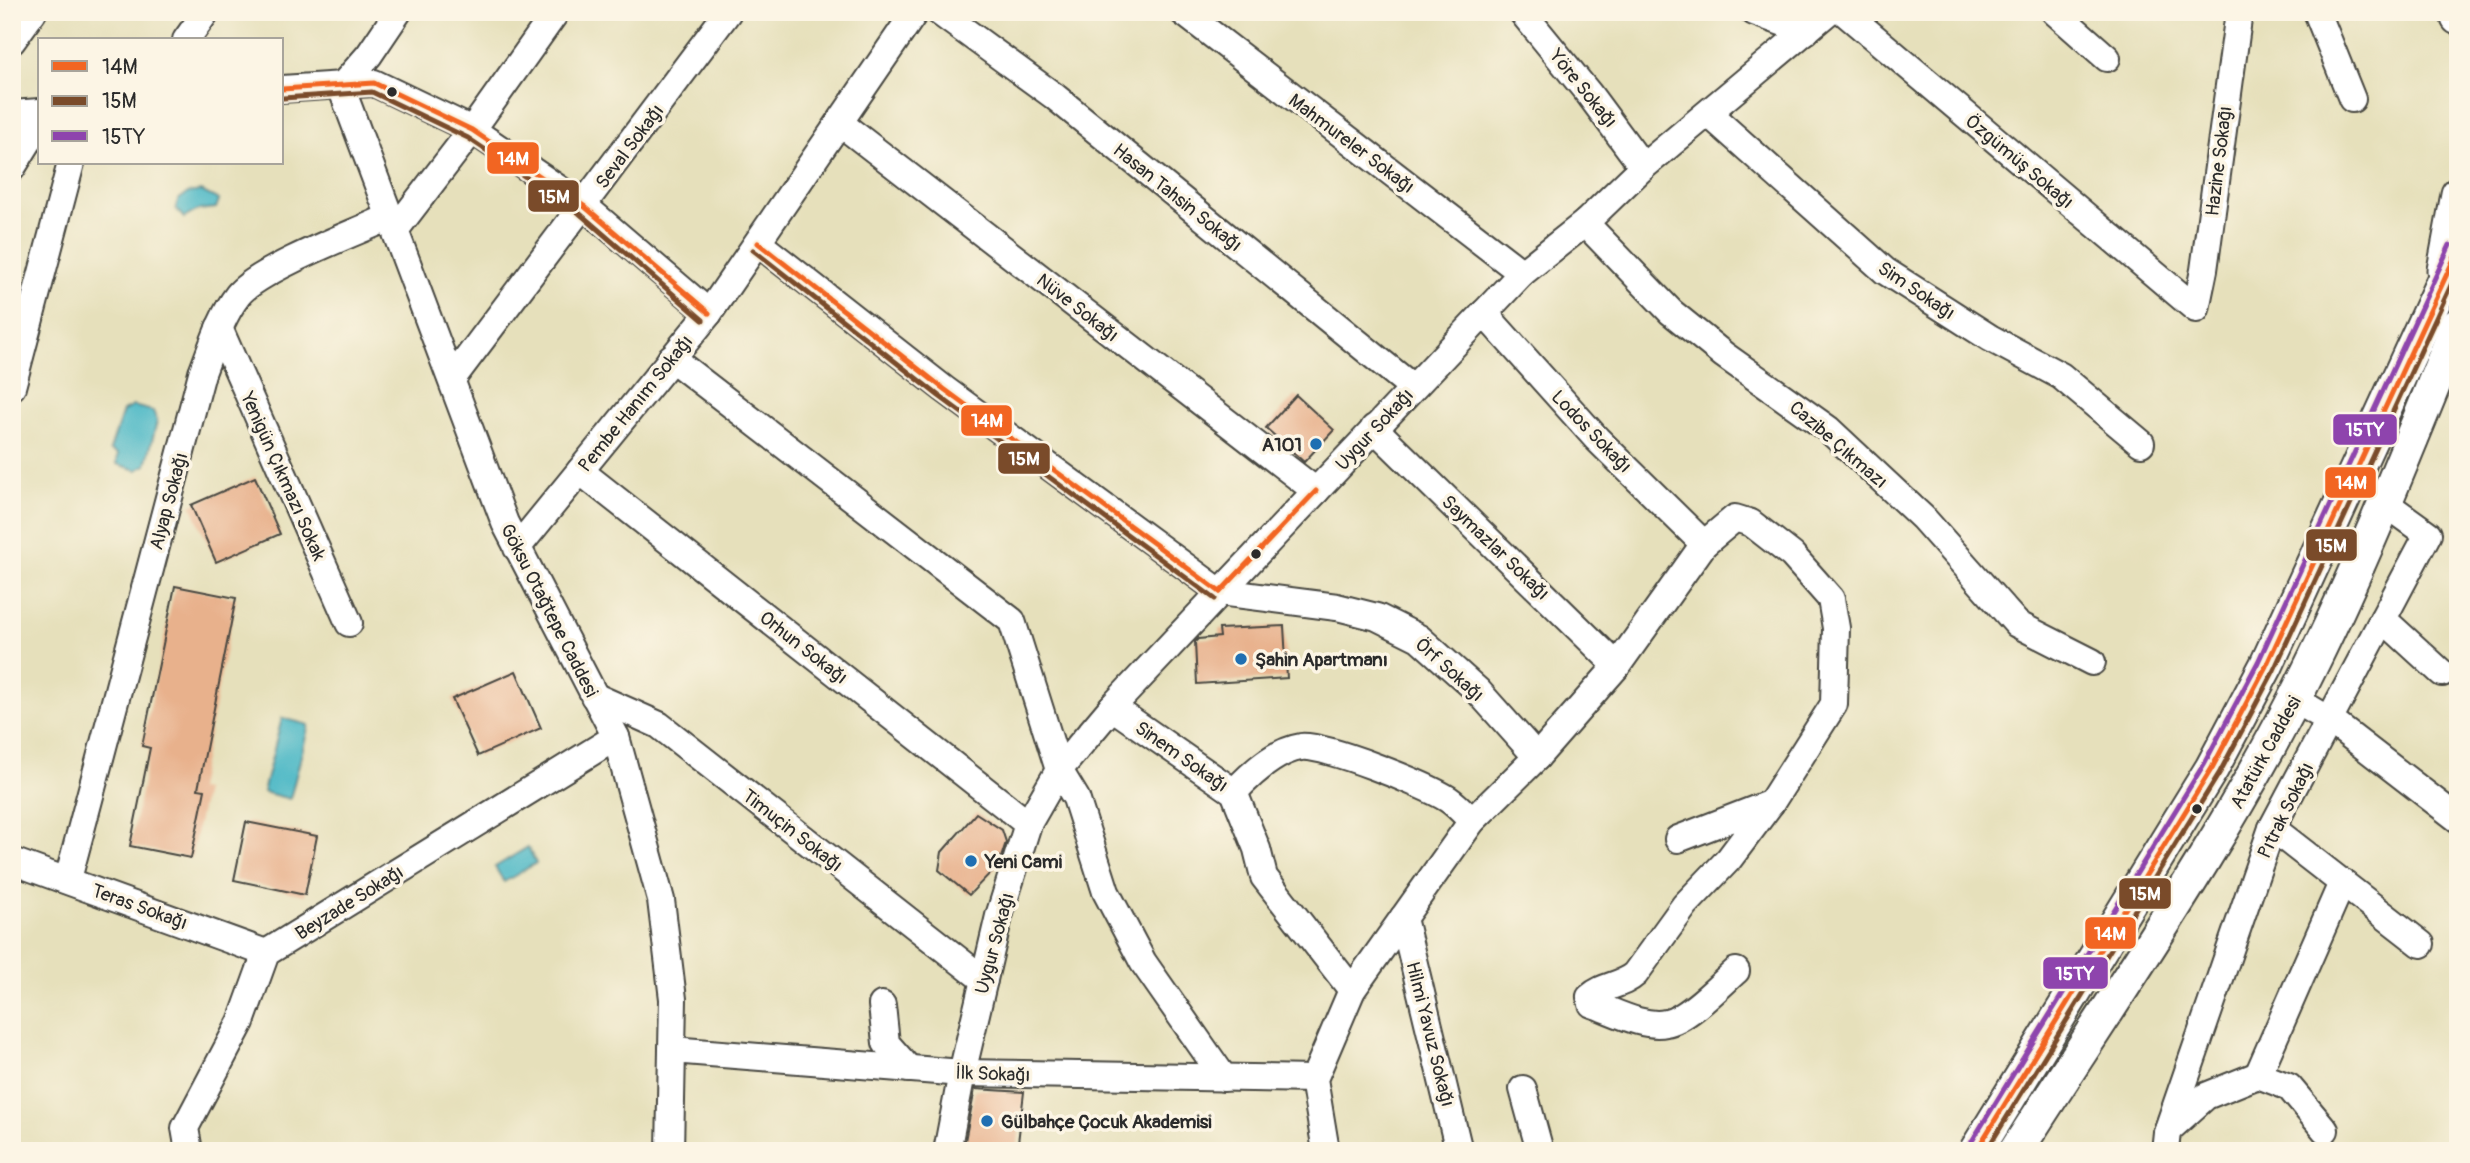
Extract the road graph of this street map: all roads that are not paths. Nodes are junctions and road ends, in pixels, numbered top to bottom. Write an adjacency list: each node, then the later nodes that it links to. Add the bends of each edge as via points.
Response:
1 (33, 12): 20 (street)
2 (206, 12): 19 (street)
3 (398, 12): 22 (street)
4 (556, 12): 30 (street)
5 (728, 12): 35 (street, Seval Sokağı)
6 (915, 12): 28 (street, Pembe Hanım Sokağı)
7 (939, 12): 50 (street, Hasan Tahsin Sokağı, via 1054,96)
8 (1182, 12): 40 (street, Mahmureler Sokağı)
9 (1522, 12): 32 (street, Yöre Sokağı)
10 (1754, 12): 18 (street)
11 (1828, 12): 18 (street, Uygur Sokağı)
12 (1844, 12): 42 (street, Özgümüş Sokağı)
13 (2054, 12): 21 (street)
14 (2239, 12): 42 (street, Hazine Sokaḡı)
15 (2317, 12): 24 (street)
16 (2457, 12): 17 (main road)
17 (2458, 18)
18 (1806, 31): 27 (street, Uygur Sokağı)
19 (187, 38)
20 (12, 41)
21 (2107, 58)
22 (341, 87): 23 (street); 30 (street, via 374,83); 36 (street, Göksu Otağtepe Caddesi)
23 (284, 89)
24 (2352, 99)
25 (38, 112): 26 (street)
26 (12, 114)
27 (1709, 114): 32 (street, Uygur Sokağı); 52 (street, Sim Sokağı, via 1885,271 1990,338 2061,376)
28 (841, 123): 38 (street, Pembe Hanım Sokağı); 54 (street, Nüve Sokağı)
29 (38, 126): 33 (street)
30 (472, 130): 35 (street); 36 (street)
31 (71, 164): 49 (street)
32 (1643, 167): 37 (street, Uygur Sokağı)
33 (12, 168)
34 (2458, 194): 41 (main road)
35 (584, 206): 43 (street); 48 (street, Seval Sokağı)
36 (393, 223): 46 (street, Alyap Sokağı, via 275,269 239,293); 48 (street, Göksu Otağtepe Caddesi)
37 (1585, 223): 40 (street, Uygur Sokağı); 61 (street, Cazibe Çıkmazı, via 1671,312 1828,429 1923,518 2017,624)
38 (758, 243): 43 (street, Pembe Hanım Sokağı); 58 (street, via 944,389)
39 (2458, 249): 41 (main road, Atatürk Caddesi)
40 (1522, 273): 44 (street, Uygur Sokağı)
41 (2442, 288): 103 (main road, Atatürk Caddesi, via 2286,625 2212,768)
42 (2196, 309)
43 (709, 313): 47 (street, Pembe Hanım Sokağı)
44 (1484, 313): 50 (street, Uygur Sokağı); 56 (street, Lodos Sokağı, via 1597,439)
45 (2458, 325): 55 (main road, Atatürk Caddesi)
46 (219, 328): 60 (street, Yenigün Çıkmazı Sokak); 79 (street, Alyap Sokağı, via 202,373)
47 (671, 358): 53 (street, Pembe Hanım Sokağı); 70 (street, via 1012,621)
48 (452, 379): 57 (street, Göksu Otağtepe Caddesi)
49 (12, 387)
50 (1412, 387): 51 (street, Uygur Sokağı)
51 (1374, 428): 54 (street, Uygur Sokağı); 62 (street, Saymazlar Sokağı)
52 (2141, 443)
53 (580, 471): 57 (street, Pembe Hanım Sokağı); 75 (street, Orhun Sokağı)
54 (1316, 491): 58 (street, Uygur Sokağı)
55 (2385, 503): 59 (street, Pıtrak Sokağı, via 2428,534); 65 (main road, Atatürk Caddesi)
56 (1704, 544): 62 (street); 72 (street, via 1735,518 1751,523 1792,555 1831,599 1836,628 1833,704)
57 (517, 548): 64 (street, Göksu Otağtepe Caddesi)
58 (1220, 592): 66 (street, Uygur Sokağı); 69 (street, Örf Sokağı, via 1337,607 1377,618 1419,638 1478,691)
59 (2384, 619): 63 (street); 67 (street, Pıtrak Sokağı)
60 (349, 624)
61 (2092, 662)
62 (1617, 666): 69 (street)
63 (2442, 673)
64 (594, 696): 68 (street, Göksu Otağtepe Caddesi); 85 (street, Timuçin Sokağı, via 659,725)
65 (2294, 699): 67 (street); 104 (main road, Atatürk Caddesi, via 2226,824)
66 (1112, 706): 70 (street, Uygur Sokağı); 71 (street, Sinem Sokağı)
67 (2331, 721): 73 (street); 76 (street, Pıtrak Sokağı)
68 (616, 737): 83 (street, Beyzade Sokağı); 88 (street, Göksu Otağtepe Caddesi, via 661,900 673,999)
69 (1537, 757): 74 (street)
70 (1059, 770): 75 (street, Uygur Sokağı); 92 (street, via 1076,798 1106,892 1143,962)
71 (1234, 792): 74 (street, via 1266,763 1300,747 1323,750 1427,787); 86 (street, Sinem Sokağı, via 1258,849 1264,877)
72 (1771, 803): 77 (street); 84 (street, via 1730,859 1685,905 1635,974 1590,997 1592,1004 1640,1021 1666,1023 1686,1013)
73 (2458, 819)
74 (1472, 821): 81 (street)
75 (1028, 824): 85 (street, Uygur Sokağı)
76 (2272, 828): 80 (street); 96 (street, Pıtrak Sokağı)
77 (1678, 839)
78 (12, 861): 79 (street, Teras Sokağı)
79 (68, 879): 83 (street, Teras Sokağı)
80 (2342, 883): 82 (street); 91 (street)
81 (1403, 918): 86 (street); 101 (street, Hilmi Yavuz Sokağı)
82 (2421, 944)
83 (266, 953): 97 (street, via 241,1022 185,1128)
84 (1737, 971)
85 (984, 979): 90 (street, Uygur Sokağı)
86 (1352, 990): 93 (street)
87 (882, 1005): 89 (street, via 886,1043)
88 (672, 1050): 89 (street, İlk Sokağı); 98 (street, Göksu Otağtepe Caddesi)
89 (909, 1069): 90 (street, İlk Sokağı)
90 (962, 1073): 92 (street, İlk Sokağı); 99 (street, Uygur Sokağı)
91 (2258, 1075): 95 (street, via 2289,1087); 96 (street, via 2206,1096)
92 (1224, 1078): 93 (street, İlk Sokağı)
93 (1314, 1080): 100 (street)
94 (1523, 1089): 102 (street)
95 (2325, 1130)
96 (2166, 1141)
97 (189, 1151)
98 (670, 1151)
99 (947, 1151)
100 (1326, 1151)
101 (1459, 1151)
102 (1540, 1151)
103 (1976, 1151)
104 (2016, 1151)

